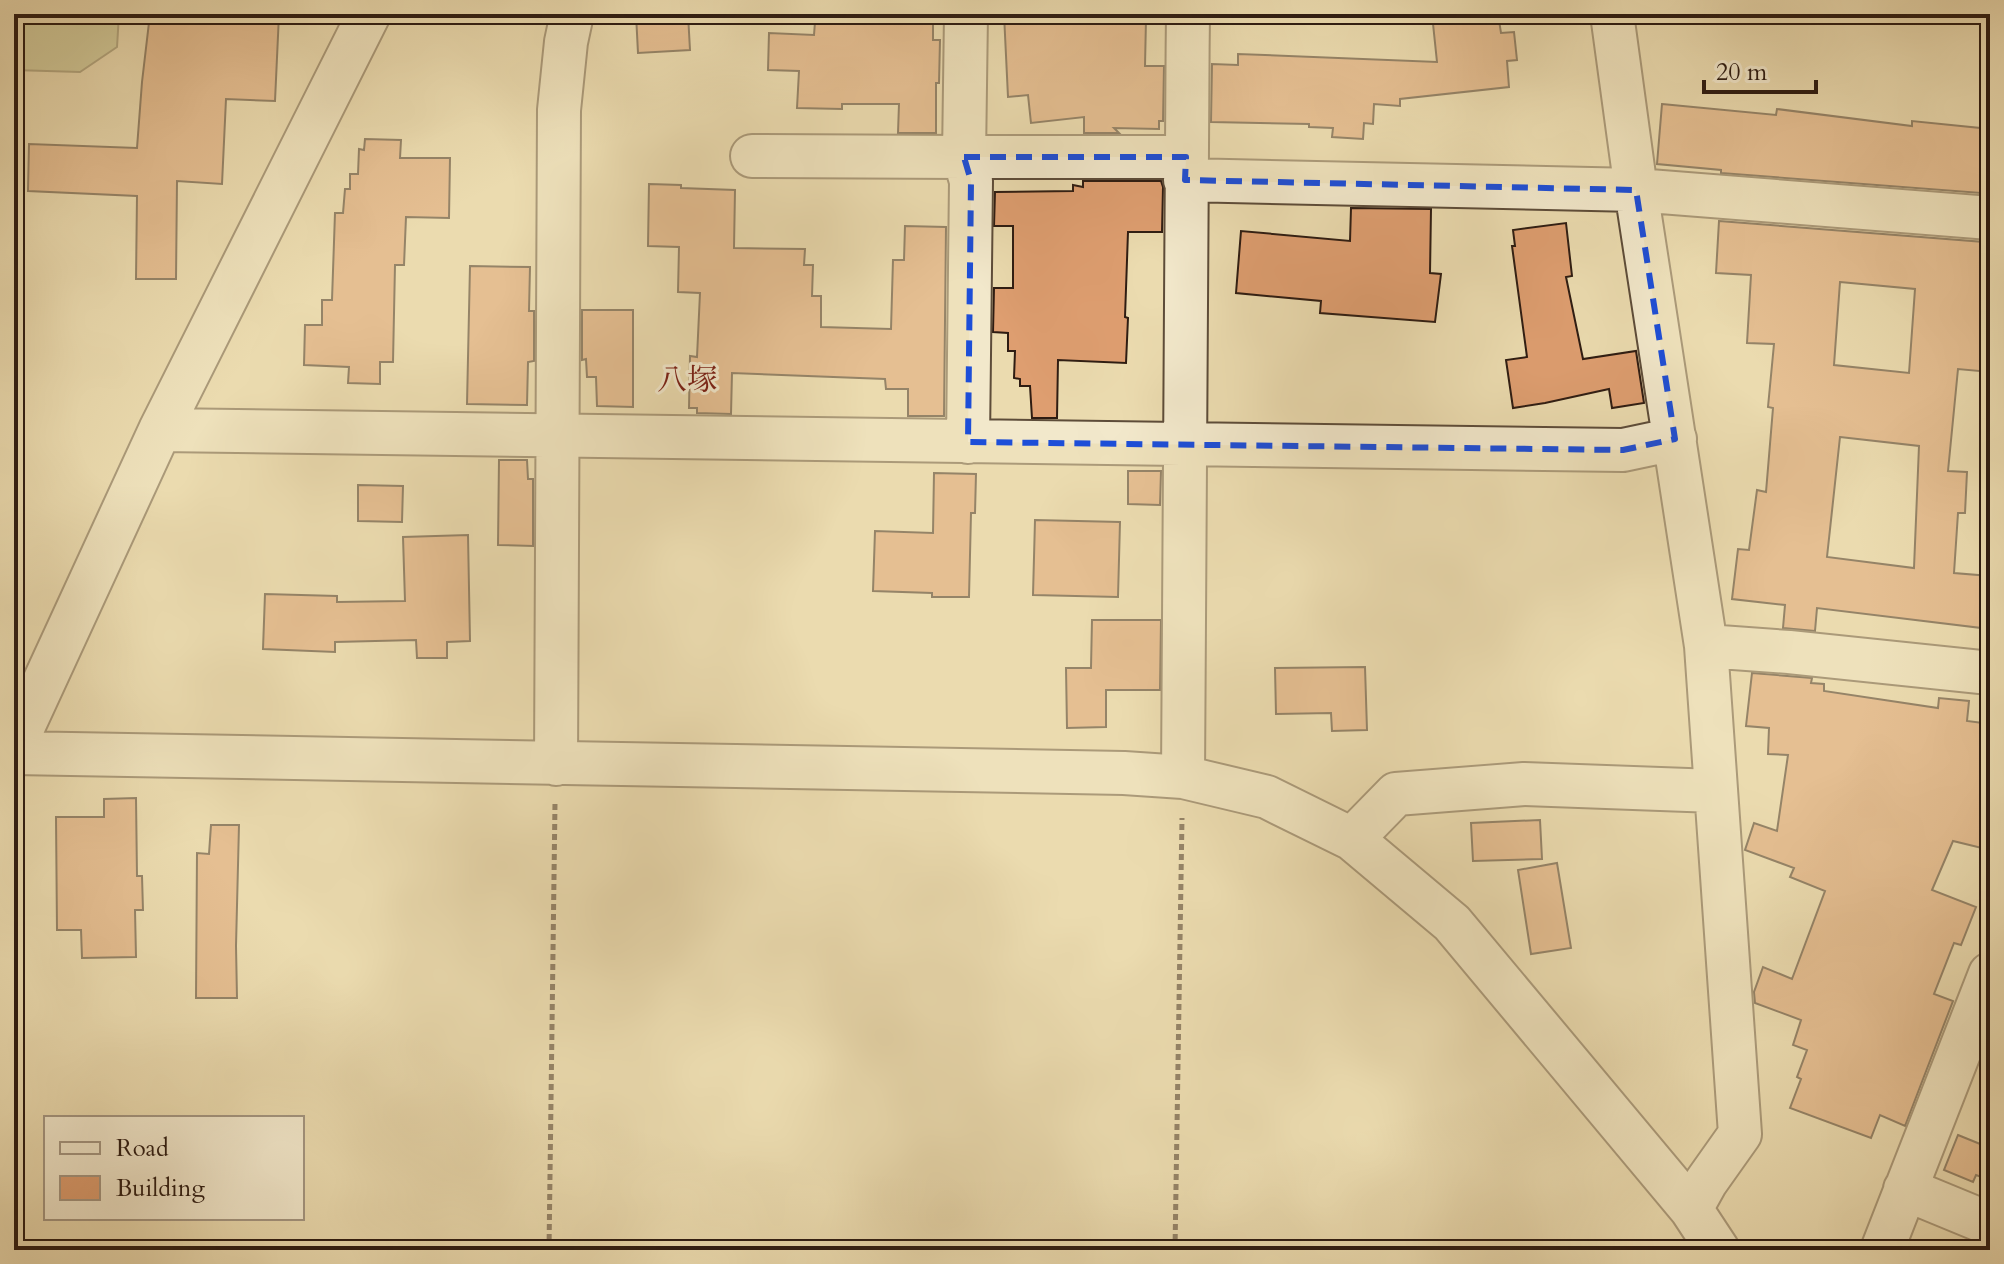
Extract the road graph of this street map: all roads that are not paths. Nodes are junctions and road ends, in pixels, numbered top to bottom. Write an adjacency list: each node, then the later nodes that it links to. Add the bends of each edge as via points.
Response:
1 (369, 14): 11 (street)
2 (572, 14): 12 (street, via 559,110)
3 (966, 14): 7 (street)
4 (1188, 14): 8 (street)
5 (1612, 14): 9 (street)
6 (752, 156): 7 (street)
7 (964, 157): 8 (street); 14 (street, via 971,181)
8 (1186, 168): 9 (street); 15 (street)
9 (1636, 190): 10 (street); 13 (street)
10 (1990, 218)
11 (160, 430): 12 (street); 18 (street)
12 (558, 437): 14 (street); 20 (street)
13 (1675, 439): 15 (street, via 1623,450); 16 (street)
14 (968, 442): 15 (street)
15 (1186, 444): 21 (street)
16 (1706, 646): 17 (street); 22 (street)
17 (1990, 673)
18 (14, 747)
19 (14, 753): 20 (street)
20 (556, 764): 21 (street)
21 (1183, 777): 23 (street, via 1267,797)
22 (1715, 791): 23 (street, via 1524,784 1396,794); 27 (street, via 1740,1134)
23 (1352, 839): 27 (street, via 1452,923)
24 (1990, 974): 25 (street)
25 (1982, 1020): 26 (street)
26 (1905, 1189): 28 (street); 30 (street)
27 (1691, 1209): 29 (street)
28 (1990, 1224)
29 (1718, 1250)
30 (1882, 1250)

